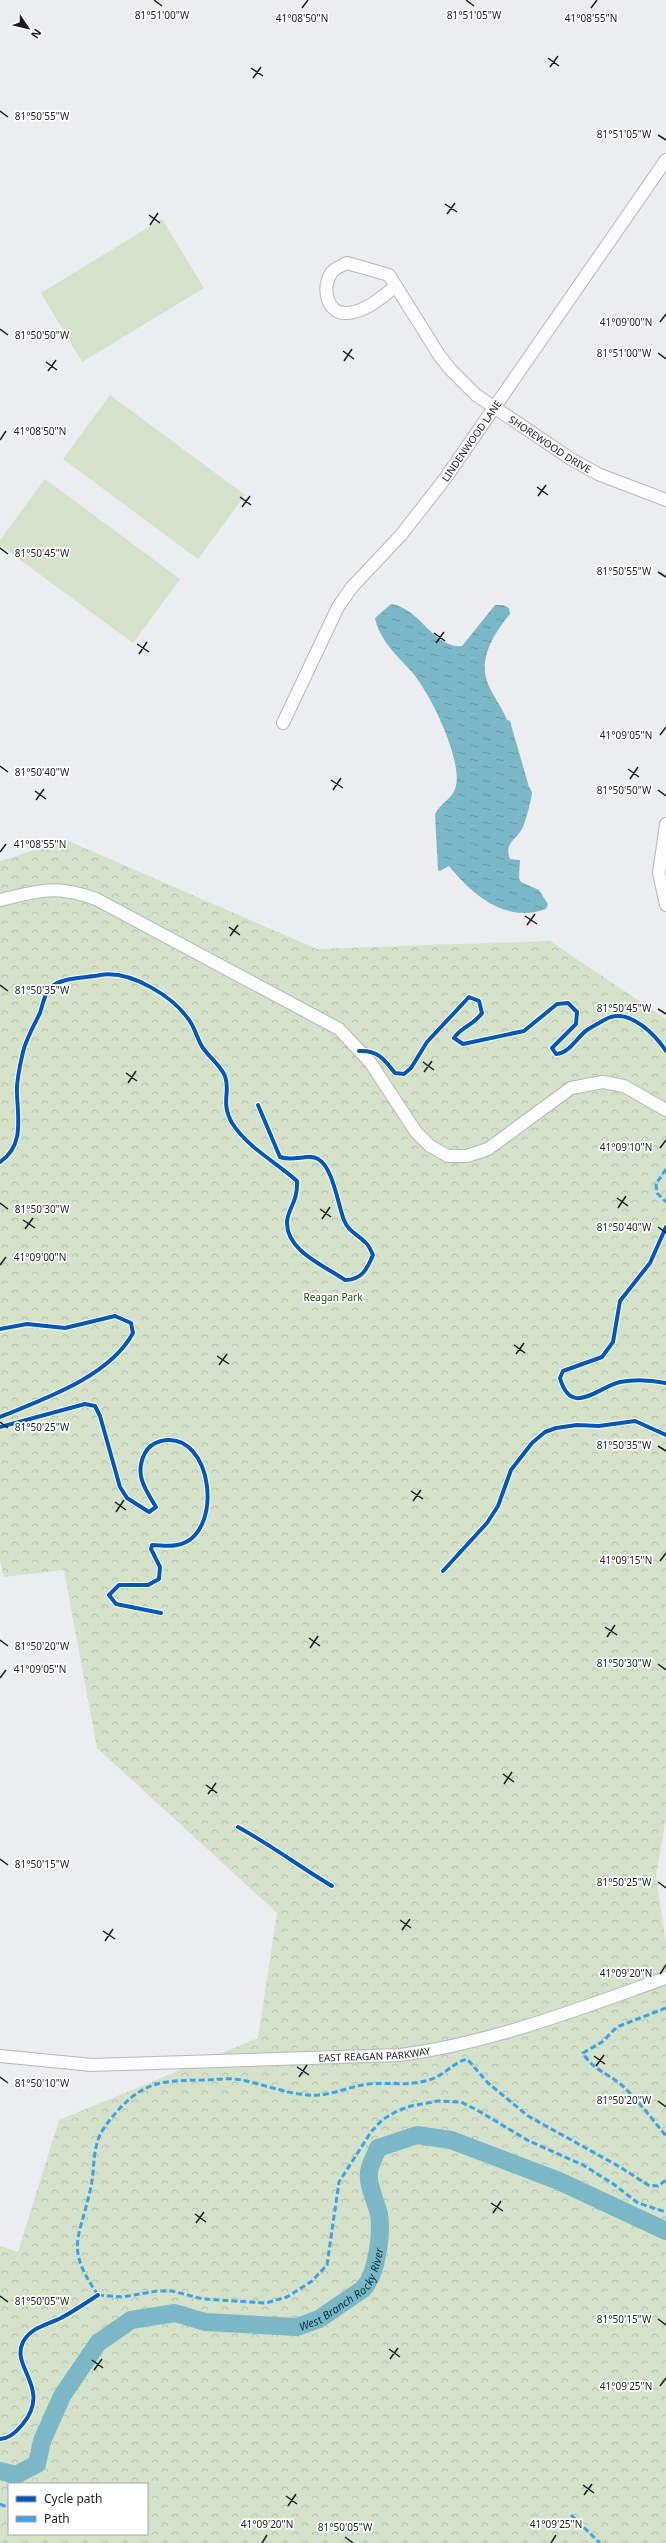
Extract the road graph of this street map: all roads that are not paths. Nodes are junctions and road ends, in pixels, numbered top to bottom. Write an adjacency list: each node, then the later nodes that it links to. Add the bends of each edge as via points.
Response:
1 (666, 160): 3 (street, LINDENWOOD LANE)
2 (396, 286): 2 (street, SHOREWOOD DRIVE, via 389,275 347,263 332,271 325,284 325,294 330,304 337,310 347,313 375,302); 3 (street, SHOREWOOD DRIVE, via 450,369 476,395)
3 (494, 407): 4 (street, SHOREWOOD DRIVE, via 571,459 598,474); 5 (street, LINDENWOOD LANE, via 426,504 365,572 338,608)
4 (666, 500)
5 (284, 723)
6 (666, 824): 8 (street, via 659,873)
7 (0, 900): 9 (street, via 34,890 62,889 96,898 339,1029 370,1062 416,1132 430,1146 448,1156 467,1156 488,1149 571,1088 603,1082 624,1086)
8 (666, 905)
9 (658, 1110)
10 (666, 1978): 11 (street, EAST REAGAN PARKWAY, via 496,2036 429,2052 92,2065)
11 (0, 2056)

